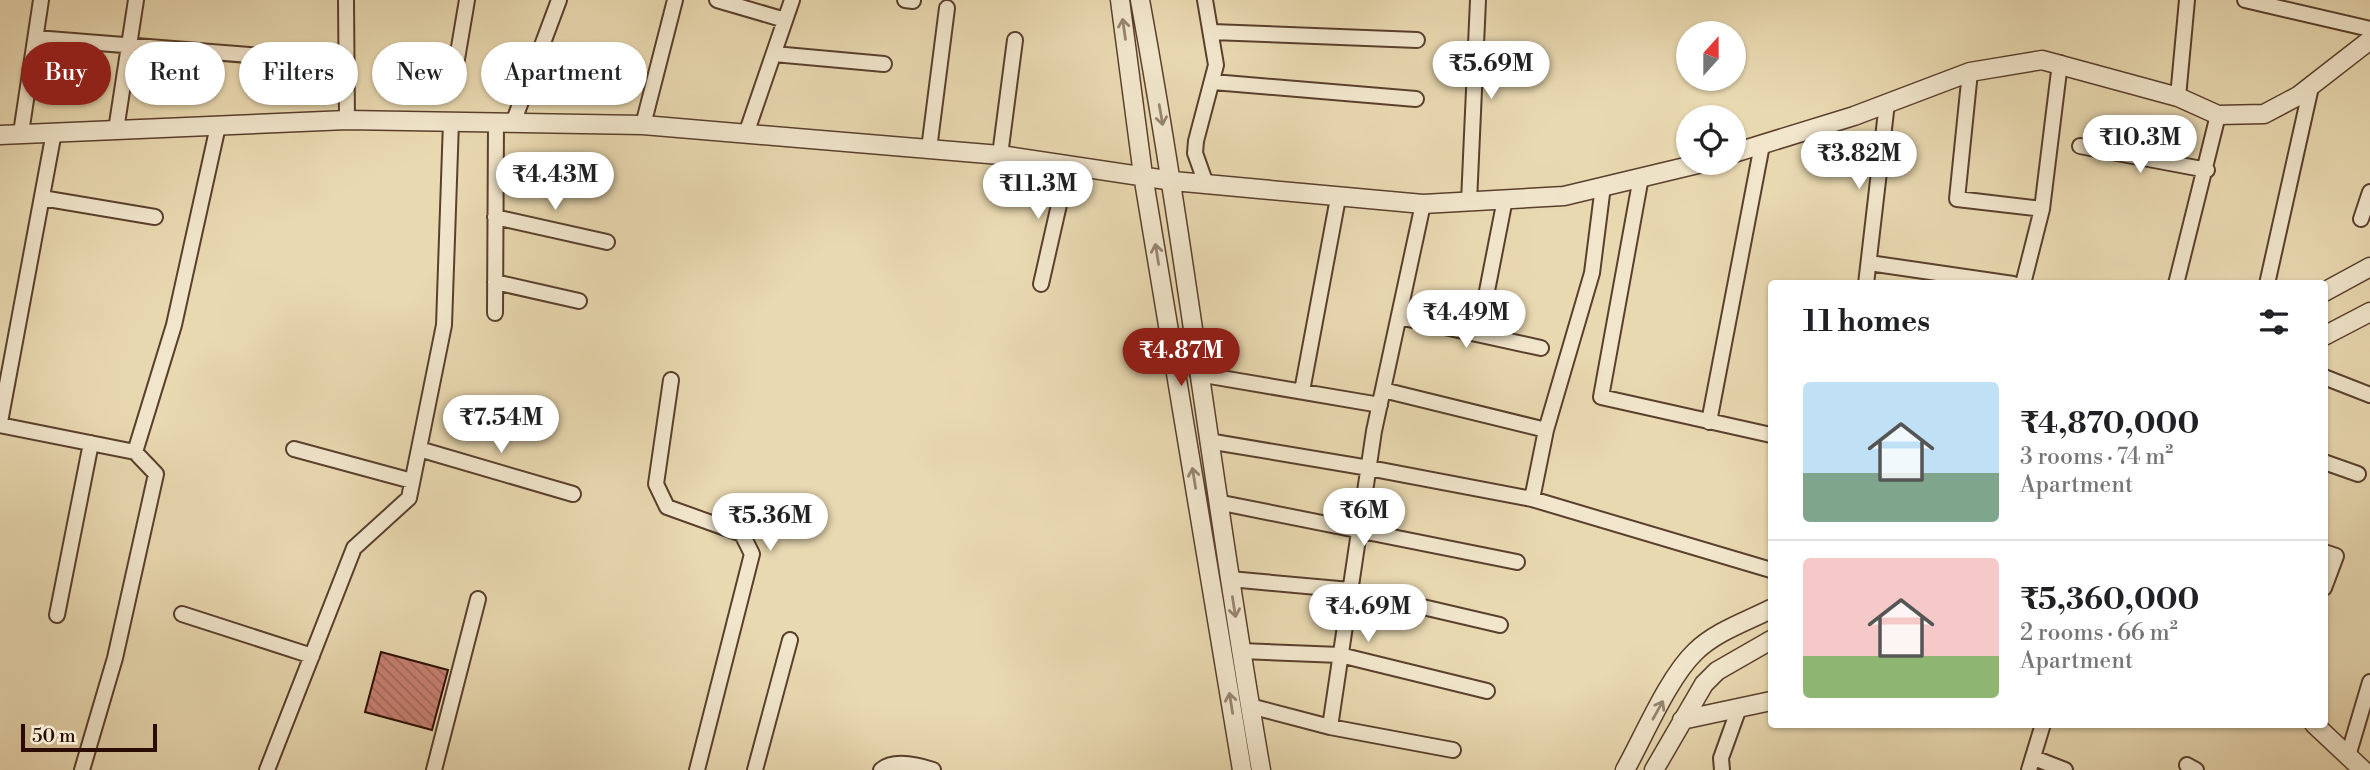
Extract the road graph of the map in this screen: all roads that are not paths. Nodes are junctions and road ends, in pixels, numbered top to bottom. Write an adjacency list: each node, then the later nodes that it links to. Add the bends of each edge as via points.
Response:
1 (41, 0): 21 (street)
2 (136, 0): 25 (street)
3 (345, 0): 39 (street)
4 (467, 0): 26 (street)
5 (559, 0): 41 (street)
6 (675, 0): 43 (street)
7 (717, 0): 18 (street)
8 (792, 0): 18 (street)
9 (905, 0): 16 (street)
10 (1120, 0): 57 (street, one-way to 10)
11 (1140, 0): 59 (street, one-way to 59)
12 (1205, 0): 20 (street)
13 (1478, 0): 66 (street)
14 (2187, 0): 35 (street)
15 (2245, 0): 19 (street)
16 (913, 1)
17 (947, 8): 51 (street)
18 (785, 20): 28 (street)
19 (2370, 29)
20 (1212, 32): 23 (street); 33 (street, via 1216,52)
21 (36, 38): 27 (street); 46 (street)
22 (1015, 40): 53 (street)
23 (1416, 40)
24 (2370, 40): 34 (street)
25 (129, 42)
26 (460, 42)
27 (125, 45)
28 (774, 54): 30 (street); 47 (street)
29 (2060, 63): 32 (street, via 2042,60); 35 (street); 68 (street)
30 (884, 64)
31 (125, 71): 44 (street)
32 (1970, 72): 37 (street); 68 (street, via 1957,199)
33 (1213, 82): 36 (street); 60 (street, via 1195,153)
34 (2311, 87): 38 (street, via 2264,114); 79 (street)
35 (2178, 97): 38 (street)
36 (1416, 99)
37 (1887, 103): 49 (street); 73 (street)
38 (2218, 115): 56 (street)
39 (347, 120): 40 (street); 42 (street)
40 (451, 122): 41 (street); 104 (street, via 444,325)
41 (504, 123): 43 (street); 70 (street)
42 (218, 125): 44 (street); 105 (street, via 174,325)
43 (643, 125): 47 (street)
44 (116, 130): 45 (street)
45 (54, 132): 46 (street); 63 (street)
46 (21, 133): 48 (street)
47 (747, 134): 51 (street)
48 (0, 135)
49 (1762, 145): 52 (street); 97 (street)
50 (2080, 146): 56 (street)
51 (929, 149): 53 (street)
52 (1746, 150)
53 (999, 155): 54 (street)
54 (1068, 165): 57 (street); 81 (street)
55 (1676, 169): 58 (street)
56 (2207, 170): 78 (street)
57 (1143, 174): 59 (street); 149 (street, one-way to 57)
58 (1641, 177): 61 (street); 97 (street, via 1601,397)
59 (1173, 181): 60 (street); 90 (street)
60 (1206, 184): 64 (street)
61 (1603, 187): 65 (street, via 1564,196); 99 (street, via 1592,273)
62 (2370, 192): 71 (street)
63 (42, 198): 69 (street); 98 (street)
64 (1338, 198): 67 (street); 94 (street)
65 (1505, 199): 66 (street); 83 (street)
66 (1469, 202): 67 (street)
67 (1423, 204): 87 (street)
68 (2042, 209): 77 (street)
69 (155, 217)
70 (495, 217): 72 (street); 80 (street)
71 (2361, 219)
72 (607, 242)
73 (1868, 263): 75 (street); 76 (street)
74 (2370, 267): 82 (street)
75 (1866, 280)
76 (1985, 280)
77 (2024, 280)
78 (2177, 280)
79 (2268, 280)
80 (495, 282): 84 (street); 86 (street)
81 (1041, 284)
82 (2328, 290)
83 (1487, 291)
84 (579, 301)
85 (2370, 312): 88 (street)
86 (495, 313)
87 (1399, 317): 89 (street); 93 (street)
88 (2328, 334)
89 (1541, 348)
90 (1198, 374): 94 (street); 101 (street)
91 (2328, 379): 95 (street)
92 (671, 380): 145 (street, via 656,484 667,507 742,534 752,554)
93 (1383, 390): 96 (street); 99 (street)
94 (1302, 391): 96 (street)
95 (2370, 395)
96 (1380, 405): 107 (street)
97 (1710, 422): 100 (street)
98 (0, 423): 102 (street)
99 (1546, 430): 111 (street)
100 (1768, 434)
101 (1208, 441): 107 (street); 112 (street)
102 (91, 443): 105 (street); 123 (street)
103 (294, 449): 109 (street)
104 (419, 449): 109 (street); 110 (street)
105 (135, 452): 142 (street, via 156,474 115,658)
106 (2328, 463): 108 (street)
107 (1369, 468): 111 (street); 113 (street)
108 (2358, 474)
109 (412, 481): 129 (street, via 408,498 354,548)
110 (573, 494)
111 (1532, 499): 116 (street)
112 (1217, 502): 113 (street); 118 (street)
113 (1360, 529): 115 (street); 119 (street)
114 (2328, 553): 117 (street, via 2336,556)
115 (1517, 562)
116 (1768, 569)
117 (2328, 577)
118 (1230, 579): 119 (street); 127 (street, one-way to 127)
119 (1350, 590): 124 (street); 128 (street)
120 (478, 598): 144 (street)
121 (1768, 610): 151 (street, one-way to 121, via 1694,652)
122 (182, 614): 129 (street)
123 (57, 615)
124 (1500, 625)
125 (790, 640): 146 (street)
126 (1768, 642): 135 (street, via 1717,671)
127 (1241, 651): 128 (street); 133 (street)
128 (1340, 655): 131 (street); 136 (street)
129 (312, 656): 143 (street)
130 (2370, 682): 140 (street)
131 (1487, 691)
132 (1768, 702): 134 (street)
133 (1250, 706): 136 (street); 150 (street)
134 (1739, 708): 135 (street); 153 (street, via 1721,758)
135 (1682, 720): 152 (street)
136 (1330, 727): 139 (street)
137 (2042, 728): 141 (street)
138 (2318, 728): 140 (street)
139 (1453, 750)
140 (2348, 755): 155 (street)
141 (2031, 764): 154 (street)
142 (82, 770)
143 (267, 770)
144 (434, 770)
145 (697, 770)
146 (755, 770)
147 (881, 770): 148 (street, via 902,764)
148 (933, 770)
149 (1242, 770)
150 (1261, 770)
151 (1625, 770)
152 (1654, 770)
153 (1723, 770)
154 (2065, 770)
155 (2363, 770)

